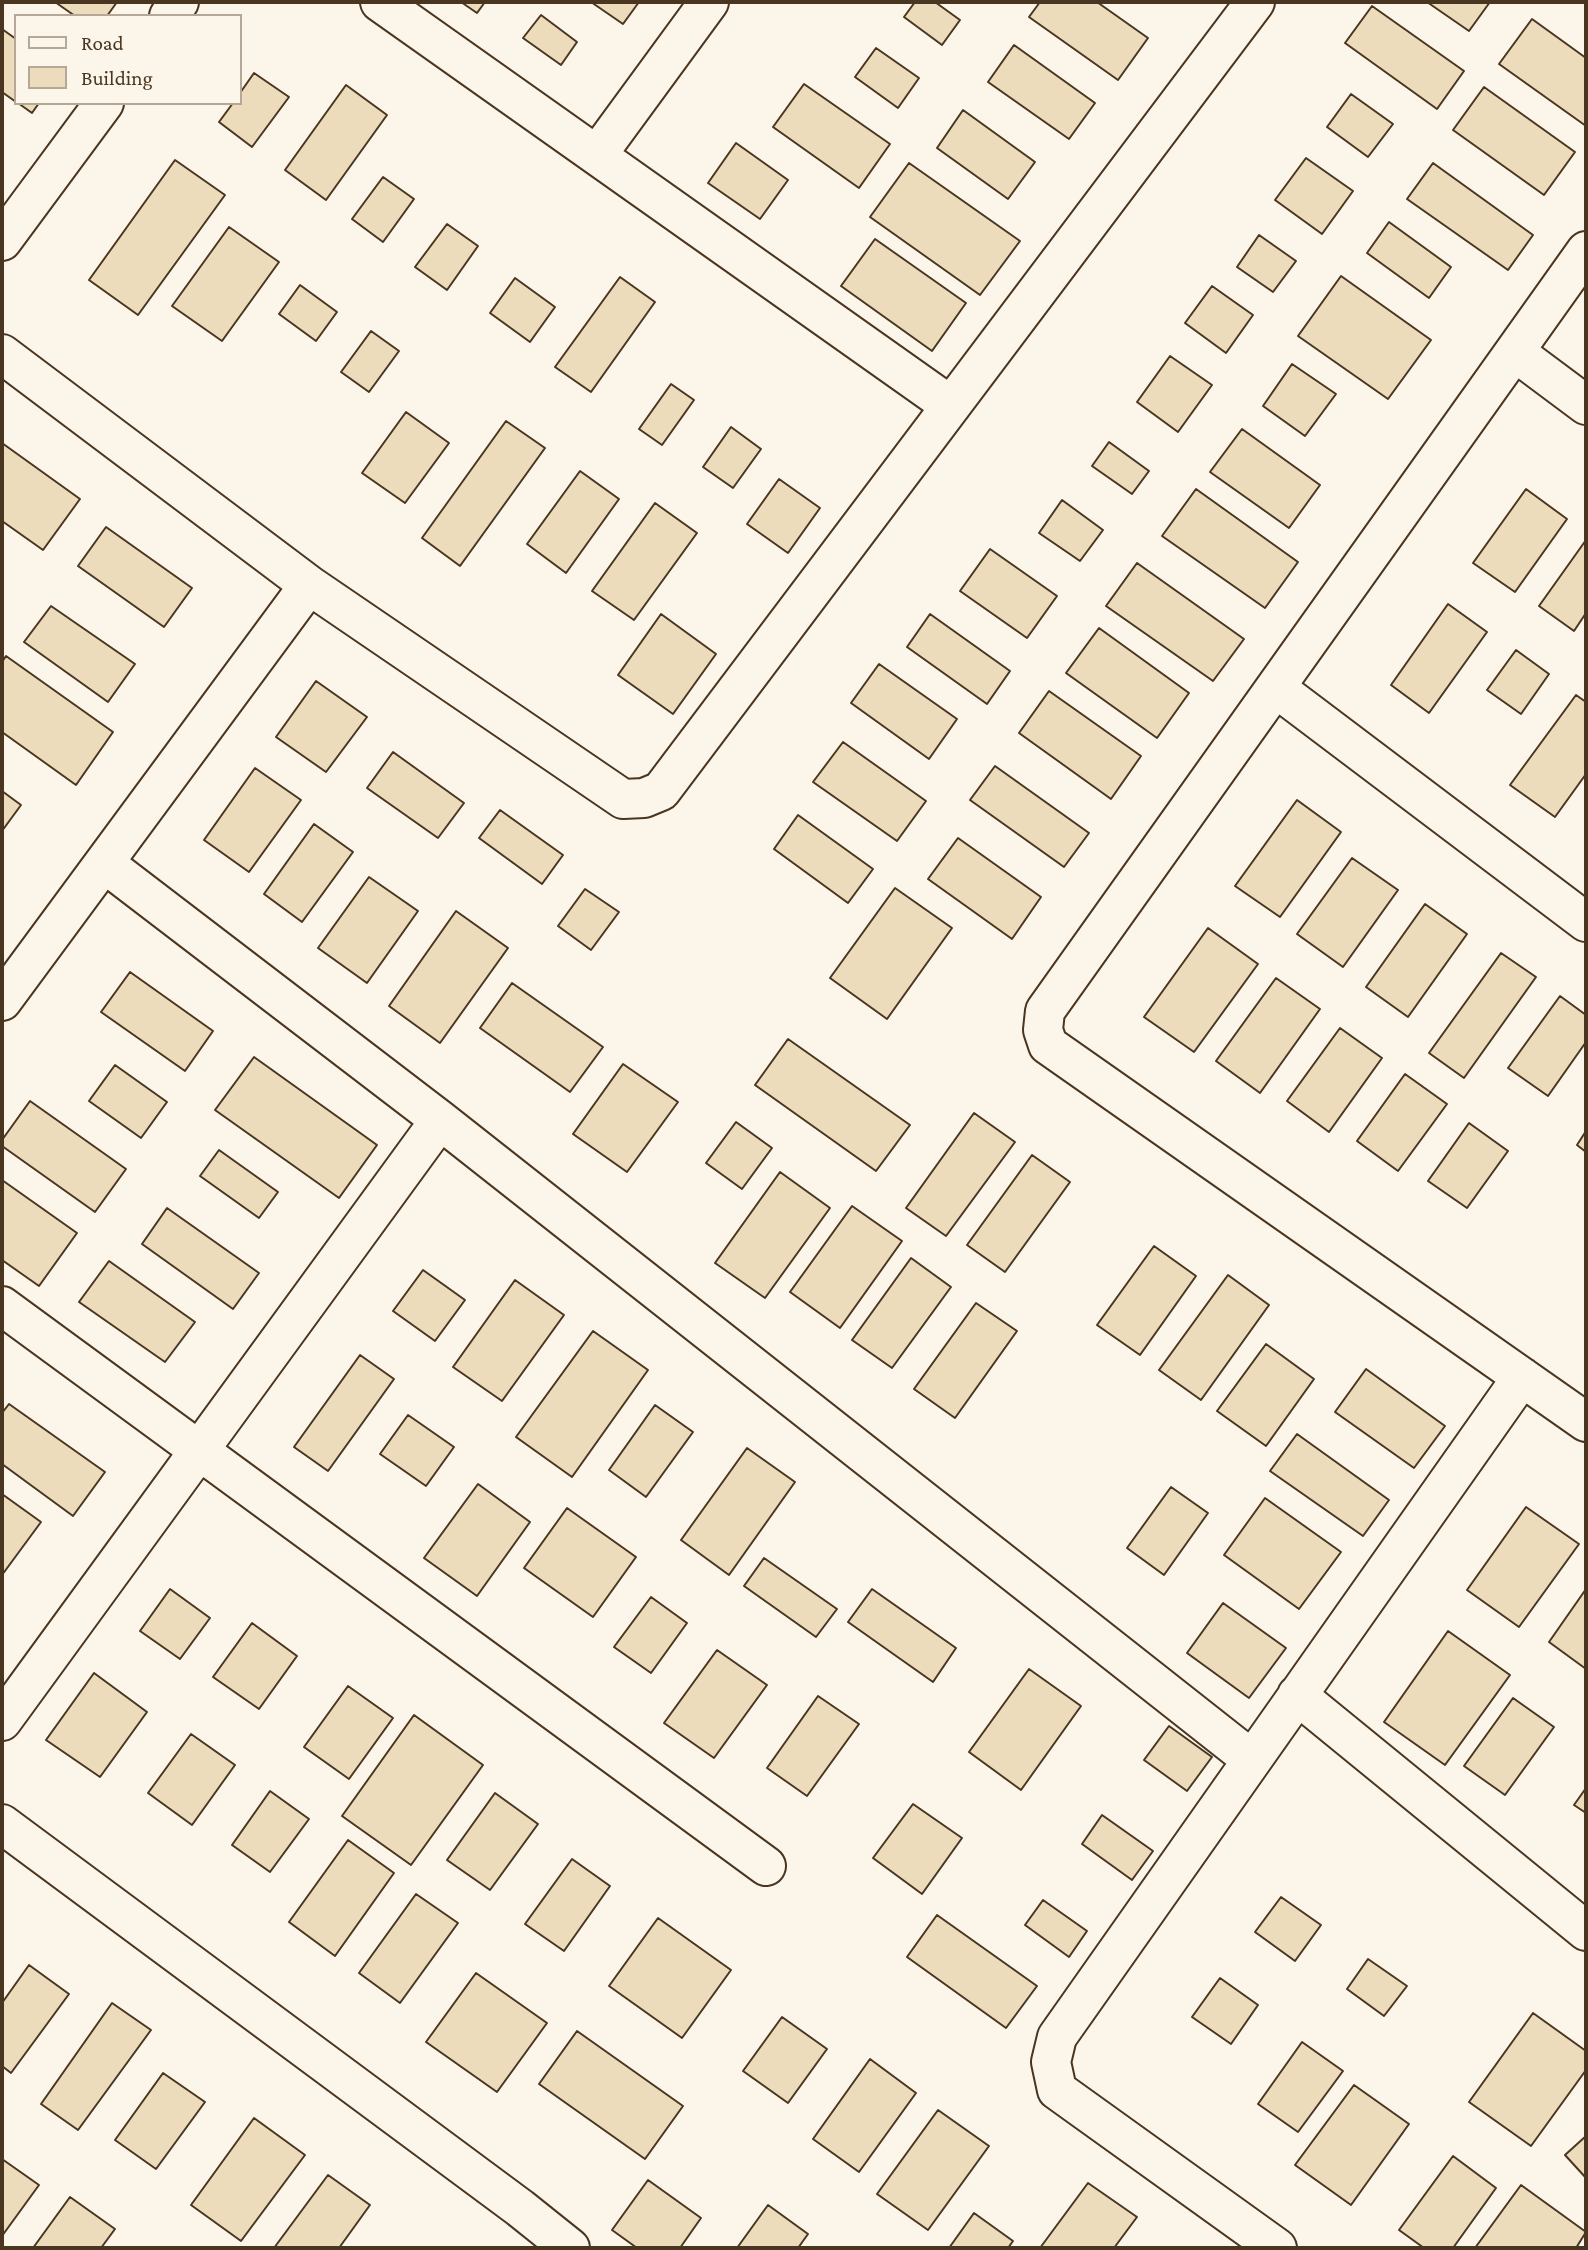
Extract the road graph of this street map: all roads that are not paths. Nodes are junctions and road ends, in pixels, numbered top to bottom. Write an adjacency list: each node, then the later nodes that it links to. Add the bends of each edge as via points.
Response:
1 (380, 2): 5 (street)
2 (709, 2): 5 (street)
3 (1255, 2): 11 (street)
4 (103, 105): 6 (street)
5 (597, 155): 11 (street)
6 (2, 241)
7 (1586, 251): 8 (street)
8 (1515, 352): 10 (street); 13 (street)
9 (2, 354): 12 (street)
10 (1586, 405)
11 (951, 406): 12 (street, via 661,791 644,798 623,799)
12 (309, 585): 14 (street)
13 (1276, 688): 15 (street); 19 (street, via 1045,1011 1042,1030 1048,1045)
14 (104, 863): 16 (street); 17 (street)
15 (1586, 922)
16 (2, 1001)
17 (440, 1120): 21 (street); 24 (street)
18 (2, 1306): 21 (street)
19 (1522, 1377): 20 (street); 22 (street)
20 (1586, 1422)
21 (200, 1450): 23 (street); 26 (street)
22 (1297, 1695): 24 (street); 27 (street)
23 (2, 1721)
24 (1251, 1759): 29 (street, via 1057,2037 1051,2062 1057,2090)
25 (2, 1824): 28 (street)
26 (766, 1866)
27 (1586, 1931)
28 (570, 2248)
29 (1277, 2248)

